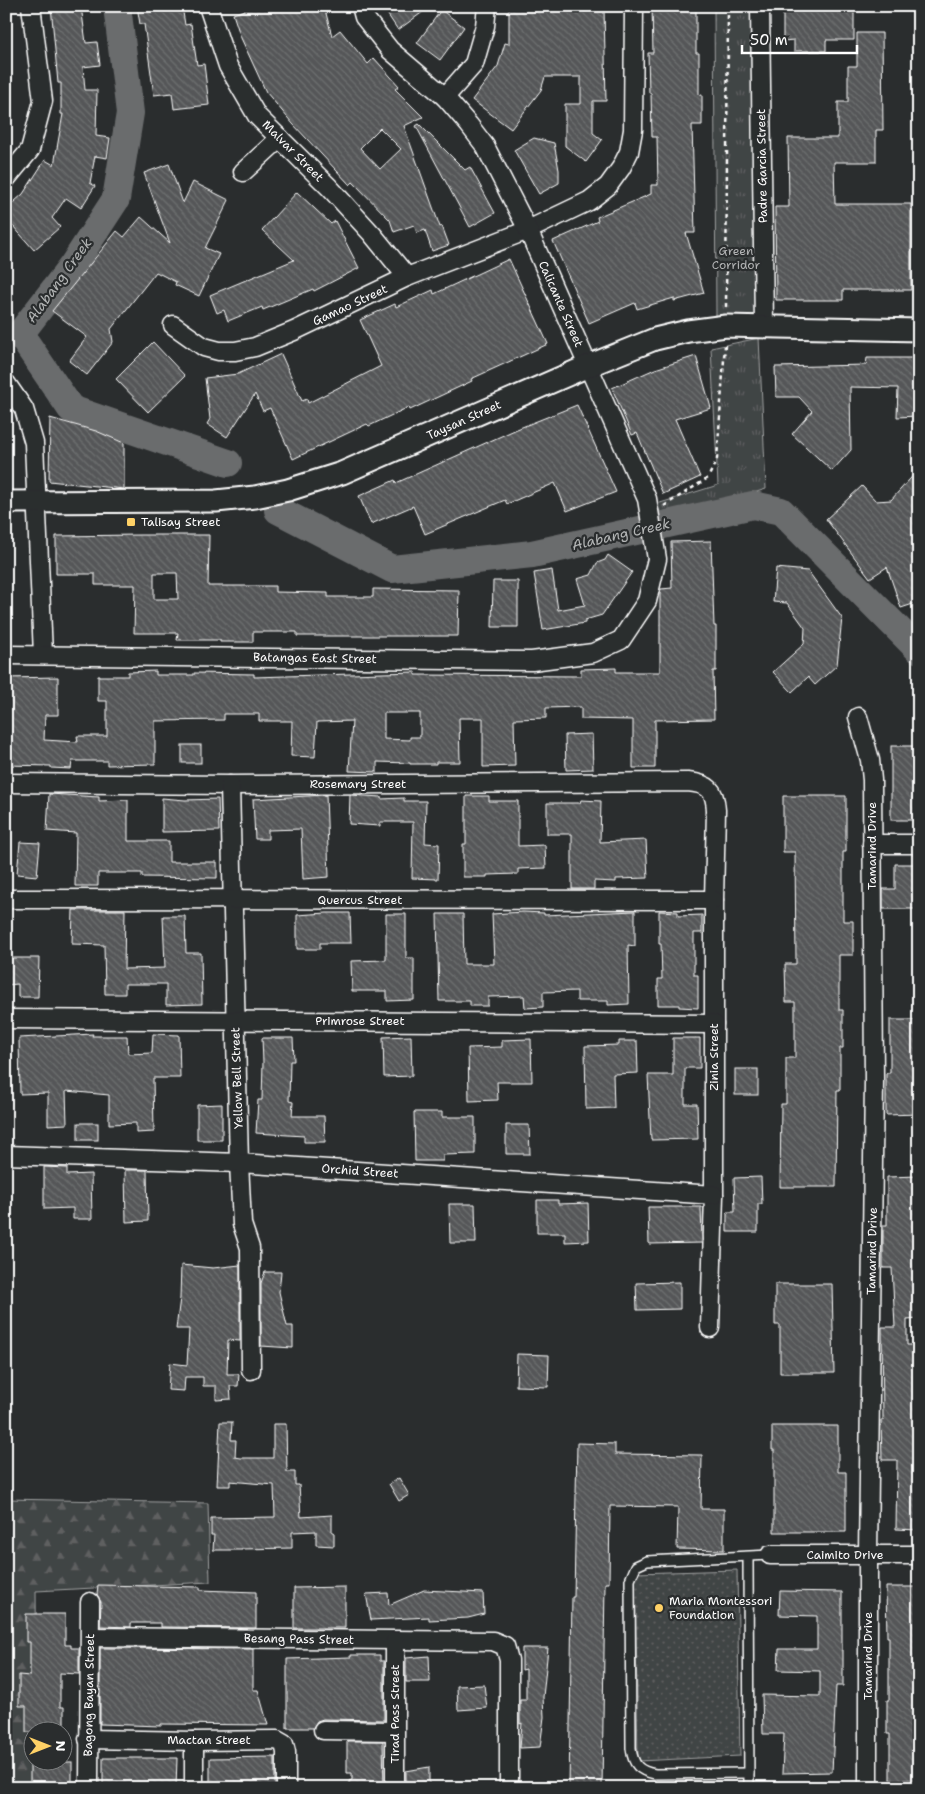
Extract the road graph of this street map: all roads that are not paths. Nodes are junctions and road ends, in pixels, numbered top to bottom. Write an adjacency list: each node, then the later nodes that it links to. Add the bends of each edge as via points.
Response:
1 (31, 6): 10 (street, via 43,101 30,150)
2 (208, 6): 8 (street, Malvar Street, via 228,66 257,116)
3 (361, 6): 7 (street, Calicante Street, via 364,17 390,50)
4 (487, 6): 7 (street, via 474,64)
5 (634, 6): 11 (street, Gamao Street, via 634,130 629,152 608,186 589,201)
6 (760, 6): 14 (street, Padre Garcia Street)
7 (445, 97): 11 (street, Calicante Street, via 485,146)
8 (280, 138): 9 (street); 12 (street, Malvar Street, via 372,234)
9 (243, 172)
10 (6, 178)
11 (528, 230): 12 (street, Gamao Street); 16 (street, Calicante Street)
12 (407, 278): 13 (street, Gamao Street, via 255,348 219,351 204,347)
13 (173, 325)
14 (764, 326): 15 (street, Taysan Street); 16 (street, Taysan Street, via 688,331 656,339)
15 (919, 330)
16 (588, 366): 19 (street, Taysan Street, via 342,473 288,490 216,500); 20 (street, Calicante Street, via 646,499 657,559 646,601)
17 (6, 383): 19 (street, via 24,409 34,443)
18 (6, 502): 19 (street, Taysan Street)
19 (37, 502): 22 (street)
20 (621, 640): 22 (street, Batangas East Street, via 593,653 532,661)
21 (6, 655): 22 (street, Batangas East Street)
22 (43, 655)
23 (858, 717): 27 (street, Tamarind Drive, via 872,780)
24 (6, 783): 25 (street, Rosemary Street)
25 (230, 785): 26 (street, Rosemary Street, via 688,782); 30 (street, Yellow Bell Street)
26 (709, 788): 31 (street, Zinia Street, via 715,797 716,810)
27 (872, 844): 28 (street); 40 (street, Tamarind Drive, via 874,1081)
28 (919, 844)
29 (6, 900): 30 (street, Quercus Street)
30 (232, 900): 31 (street, Quercus Street); 33 (street, Yellow Bell Street)
31 (714, 900): 34 (street, Zinia Street)
32 (6, 1019): 33 (street, Primrose Street)
33 (235, 1021): 34 (street, Primrose Street); 36 (street, Yellow Bell Street)
34 (714, 1024): 37 (street, Zinia Street)
35 (6, 1155): 36 (street, Orchid Street)
36 (239, 1163): 37 (street, Orchid Street); 39 (street, Yellow Bell Street, via 242,1224 250,1248)
37 (714, 1195): 38 (street, Zinia Street)
38 (710, 1328)
39 (251, 1370)
40 (868, 1554): 41 (street, Caimito Drive); 42 (street, Caimito Drive); 58 (street, Tamarind Drive)
41 (770, 1555): 43 (lane)
42 (919, 1555)
43 (748, 1557): 51 (lane); 51 (lane, via 647,1560 636,1566 630,1580 631,1748 637,1768 655,1774)
44 (90, 1602): 45 (street, Bagong Bayan Street)
45 (90, 1637): 46 (street, Besang Pass Street); 49 (street, Bagong Bayan Street)
46 (395, 1641): 48 (street, Tirad Pass Street); 56 (street, Besang Pass Street, via 493,1641 505,1646 509,1660)
47 (323, 1730): 48 (street)
48 (394, 1731): 55 (street, Tirad Pass Street)
49 (88, 1738): 50 (street, Mactan Street); 52 (street, Bagong Bayan Street)
50 (194, 1741): 53 (street); 54 (street, Mactan Street, via 278,1740 284,1744 286,1752)
51 (749, 1773): 57 (lane)
52 (88, 1788)
53 (194, 1788)
54 (286, 1788)
55 (395, 1788)
56 (509, 1788)
57 (749, 1788)
58 (868, 1788)

